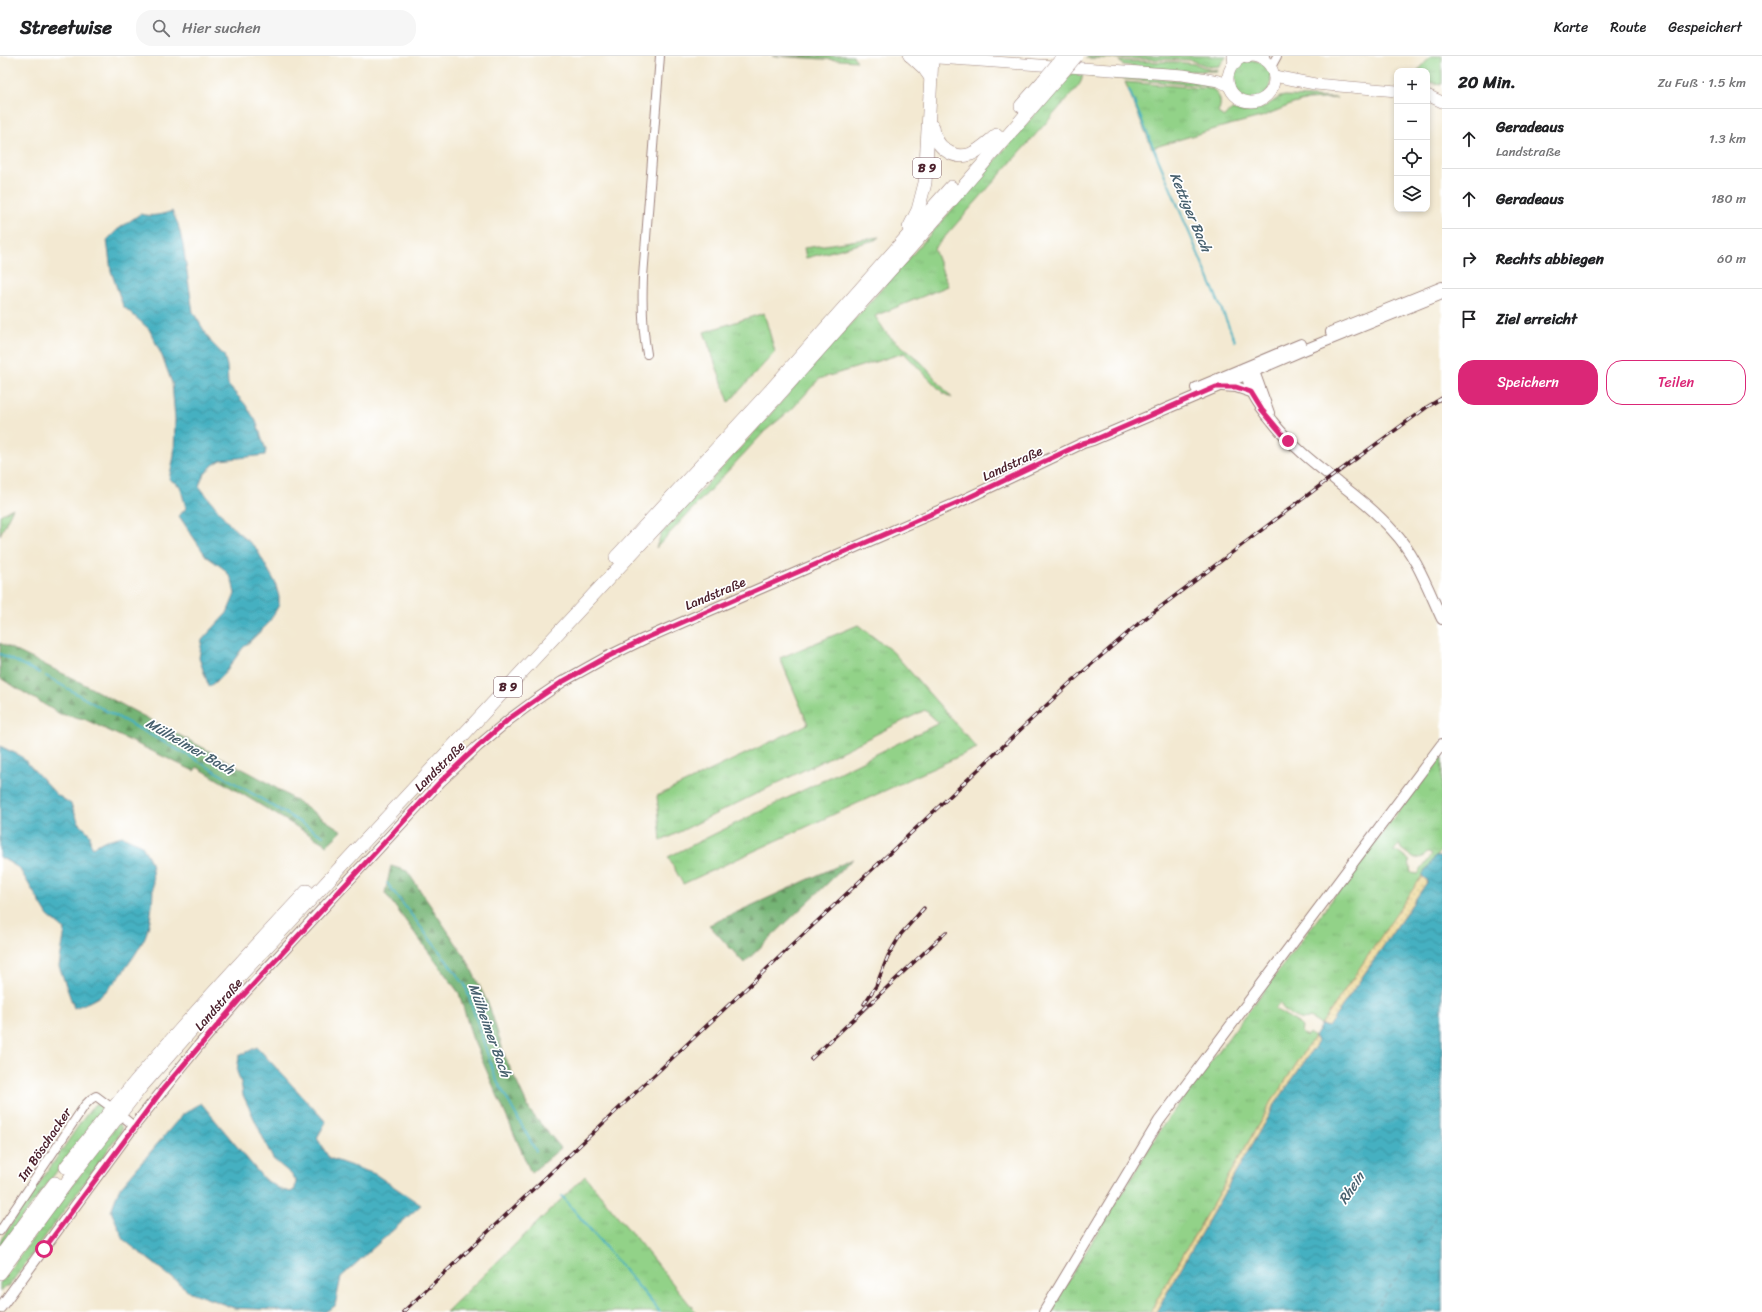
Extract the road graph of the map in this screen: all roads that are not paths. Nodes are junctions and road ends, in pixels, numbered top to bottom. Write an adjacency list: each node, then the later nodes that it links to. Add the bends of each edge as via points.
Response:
1 (660, 56): 23 (street, via 643,277 642,309)
2 (910, 56): 7 (main road); 11 (highway)
3 (1064, 56): 12 (highway, B 9, bridge)
4 (1076, 56): 12 (highway, B 9, bridge)
5 (1277, 56): 9 (street)
6 (1263, 57): 8 (main road); 9 (main road)
7 (937, 58): 10 (main road); 11 (highway, B 9); 19 (highway, B 9, via 933,124 938,143 950,153 968,155)
8 (1238, 61): 10 (main road, via 1223,73); 14 (main road, via 1228,79)
9 (1273, 71): 13 (main road); 15 (main road)
10 (1183, 75): 14 (main road, via 1219,81)
11 (931, 78): 20 (highway, B 9, via 924,192 915,218)
12 (1049, 80): 19 (highway, B 9); 36 (highway, B 9, via 911,247 775,399 235,981 152,1075 71,1176)
13 (1315, 84): 15 (main road); 16 (main road)
14 (1229, 86): 15 (main road, via 1237,98 1250,103 1263,100)
15 (1272, 89)
16 (1394, 91)
17 (1430, 96): 18 (main road)
18 (1442, 102)
19 (997, 135): 20 (highway, B 9)
20 (896, 250): 35 (highway, B 9, via 694,473 228,975 125,1093)
21 (1442, 287): 24 (street)
22 (1442, 294): 24 (street)
23 (647, 354)
24 (1249, 369): 25 (street); 26 (street); 27 (street); 28 (street, via 1126,420)
25 (1216, 387): 26 (street, via 1236,387); 28 (street)
26 (1251, 392): 27 (street)
27 (1271, 421): 29 (street, via 1295,448 1394,531 1414,560)
28 (1083, 443): 33 (street, Landstraße, via 959,502 644,639 586,669 528,705 459,764 380,846 240,999)
29 (1442, 619)
30 (1442, 744): 38 (street, via 1159,1121)
31 (108, 1105): 34 (street, Im Böschacker, via 94,1096 85,1105)
32 (123, 1117): 33 (street)
33 (134, 1126): 37 (street, Landstraße)
34 (0, 1231)
35 (0, 1257)
36 (0, 1273)
37 (0, 1308)
38 (1044, 1312)

